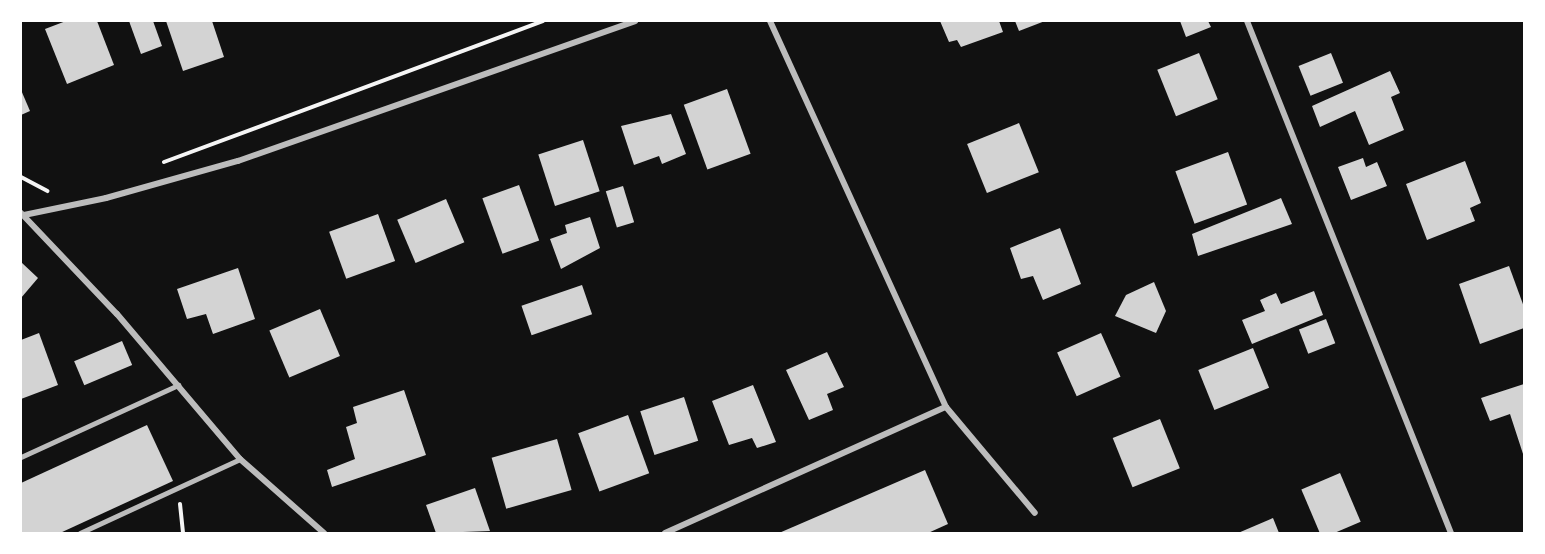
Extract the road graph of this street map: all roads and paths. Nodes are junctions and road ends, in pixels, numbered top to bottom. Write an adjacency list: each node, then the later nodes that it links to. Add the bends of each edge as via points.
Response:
1 (543, 21): 5 (path)
2 (635, 21): 8 (street, via 238,161 106,198)
3 (770, 21): 10 (street)
4 (1247, 21): 19 (street)
5 (155, 165)
6 (21, 177): 7 (path, via 46,191)
7 (56, 191)
8 (22, 213): 9 (street)
9 (178, 385): 11 (lane); 12 (street)
10 (946, 407): 14 (street); 18 (street)
11 (21, 457)
12 (240, 459): 13 (lane); 17 (street)
13 (178, 488): 15 (lane); 16 (path)
14 (1035, 513)
15 (80, 533)
16 (183, 533)
17 (324, 533)
18 (665, 533)
19 (1451, 533)

